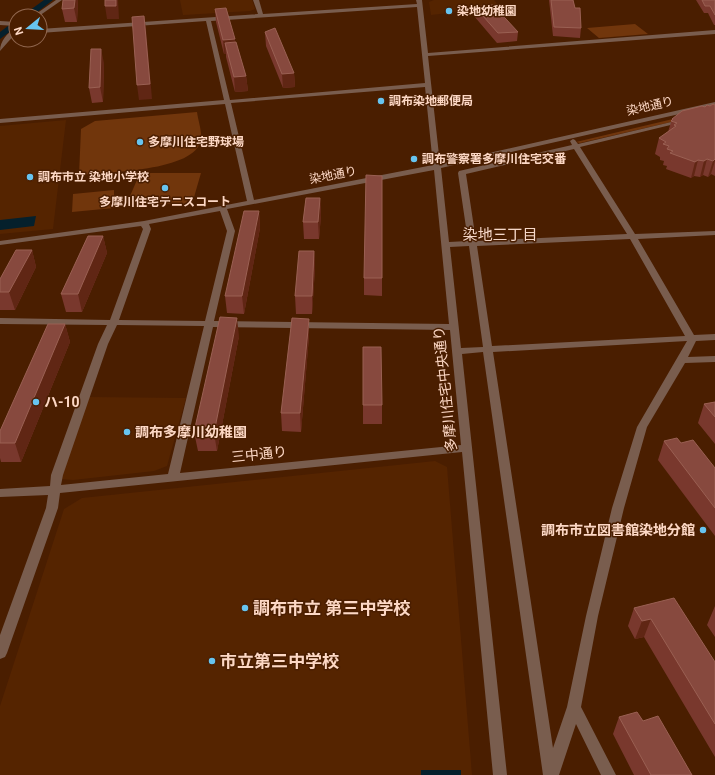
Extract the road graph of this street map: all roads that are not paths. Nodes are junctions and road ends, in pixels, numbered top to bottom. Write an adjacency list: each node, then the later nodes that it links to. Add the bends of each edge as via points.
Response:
1 (59, 0): 4 (street)
2 (256, 0): 5 (street)
3 (419, 2): 5 (street); 11 (street, 多摩川住宅中央通り)
4 (48, 8)
5 (261, 16): 6 (street)
6 (208, 20): 7 (street); 13 (street)
7 (48, 30)
8 (715, 32): 11 (street)
9 (8, 40): 10 (street)
10 (0, 49)
11 (424, 55): 12 (street, 多摩川住宅中央通り)
12 (427, 85): 13 (street); 19 (street, 多摩川住宅中央通り)
13 (228, 102): 16 (street); 20 (street)
14 (715, 104): 17 (street, 染地通り)
15 (692, 119): 18 (street)
16 (0, 121)
17 (568, 137): 18 (street); 19 (street, 染地通り)
18 (576, 146): 24 (street); 26 (street, via 462,173)
19 (436, 167): 20 (street, 染地通り); 27 (street, 多摩川住宅中央通り)
20 (251, 203): 21 (street, 染地通り)
21 (223, 208): 22 (street, 染地通り); 30 (street, via 231,231)
22 (144, 223): 25 (street, 染地通り); 29 (street, via 147,229)
23 (715, 233): 24 (street)
24 (632, 236): 26 (street); 33 (street)
25 (0, 243)
26 (473, 244): 27 (street); 34 (street)
27 (444, 245): 31 (street, 多摩川住宅中央通り)
28 (0, 322): 29 (street)
29 (113, 323): 30 (street); 40 (street, via 103,344 59,468)
30 (210, 324): 31 (street); 39 (street)
31 (453, 326): 35 (street, 多摩川住宅中央通り)
32 (715, 338): 33 (street)
33 (692, 339): 34 (street); 37 (street)
34 (488, 349): 35 (street); 45 (street)
35 (456, 351): 38 (street, 多摩川住宅中央通り)
36 (715, 358): 37 (street)
37 (682, 360): 43 (street, via 642,427 616,516 592,616)
38 (466, 448): 39 (street, 三中通り); 44 (street, 多摩川住宅中央通り)
39 (173, 478): 40 (street, 三中通り)
40 (56, 490): 41 (street, 三中通り); 42 (street, via 52,508)
41 (0, 493)
42 (0, 653)
43 (574, 708): 45 (street); 46 (street)
44 (500, 775)
45 (551, 775)
46 (609, 775)

